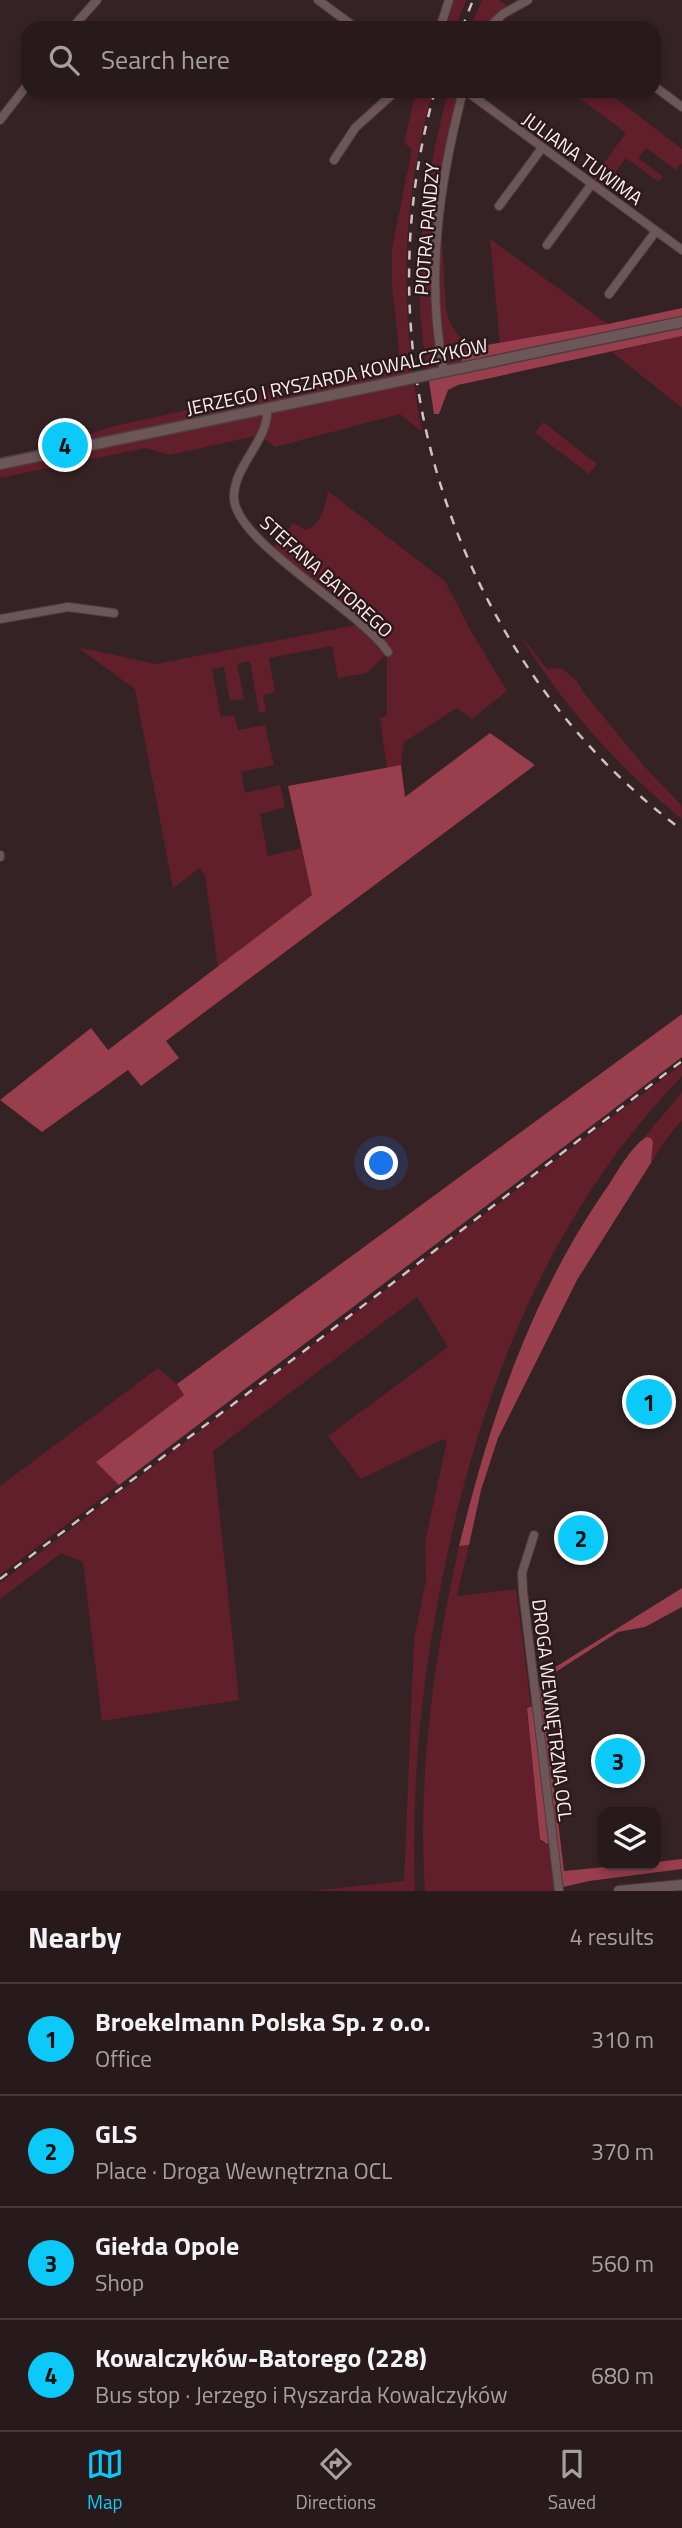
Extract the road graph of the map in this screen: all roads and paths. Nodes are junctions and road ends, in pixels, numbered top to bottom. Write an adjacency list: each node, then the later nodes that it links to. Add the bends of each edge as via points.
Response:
1 (97, 0): 5 (street)
2 (318, 0): 6 (street)
3 (449, 0): 7 (street)
4 (528, 0): 8 (street)
5 (78, 21)
6 (346, 21)
7 (442, 21)
8 (496, 21)
9 (661, 91): 14 (street)
10 (21, 93): 15 (street)
11 (388, 98): 17 (street, via 355,128)
12 (463, 98): 25 (street, PIOTRA PANDZY, via 448,155 437,233 435,321)
13 (474, 98): 16 (street, JULIANA TUWIMA)
14 (682, 107)
15 (0, 120)
16 (542, 148): 18 (street, JULIANA TUWIMA); 19 (street)
17 (334, 160)
18 (592, 185): 20 (street, JULIANA TUWIMA); 21 (street)
19 (499, 206)
20 (656, 231): 22 (street, JULIANA TUWIMA); 23 (street)
21 (547, 245)
22 (682, 250)
23 (609, 294)
24 (682, 322): 25 (main road, JERZEGO I RYSZARDA KOWALCZYKÓW)
25 (441, 372): 26 (main road, JERZEGO I RYSZARDA KOWALCZYKÓW, bridge)
26 (267, 408): 27 (main road, JERZEGO I RYSZARDA KOWALCZYKÓW); 30 (street, STEFANA BATOREGO, via 268,420 237,480 234,498 238,515 253,535 362,624)
27 (0, 464)
28 (114, 613): 29 (street, via 68,607)
29 (0, 619)
30 (388, 652)
31 (534, 1535): 33 (street, DROGA WEWNĘTRZNA OCL, via 522,1573 523,1592)
32 (682, 1885): 34 (street)
33 (559, 1891)
34 (619, 1891)

